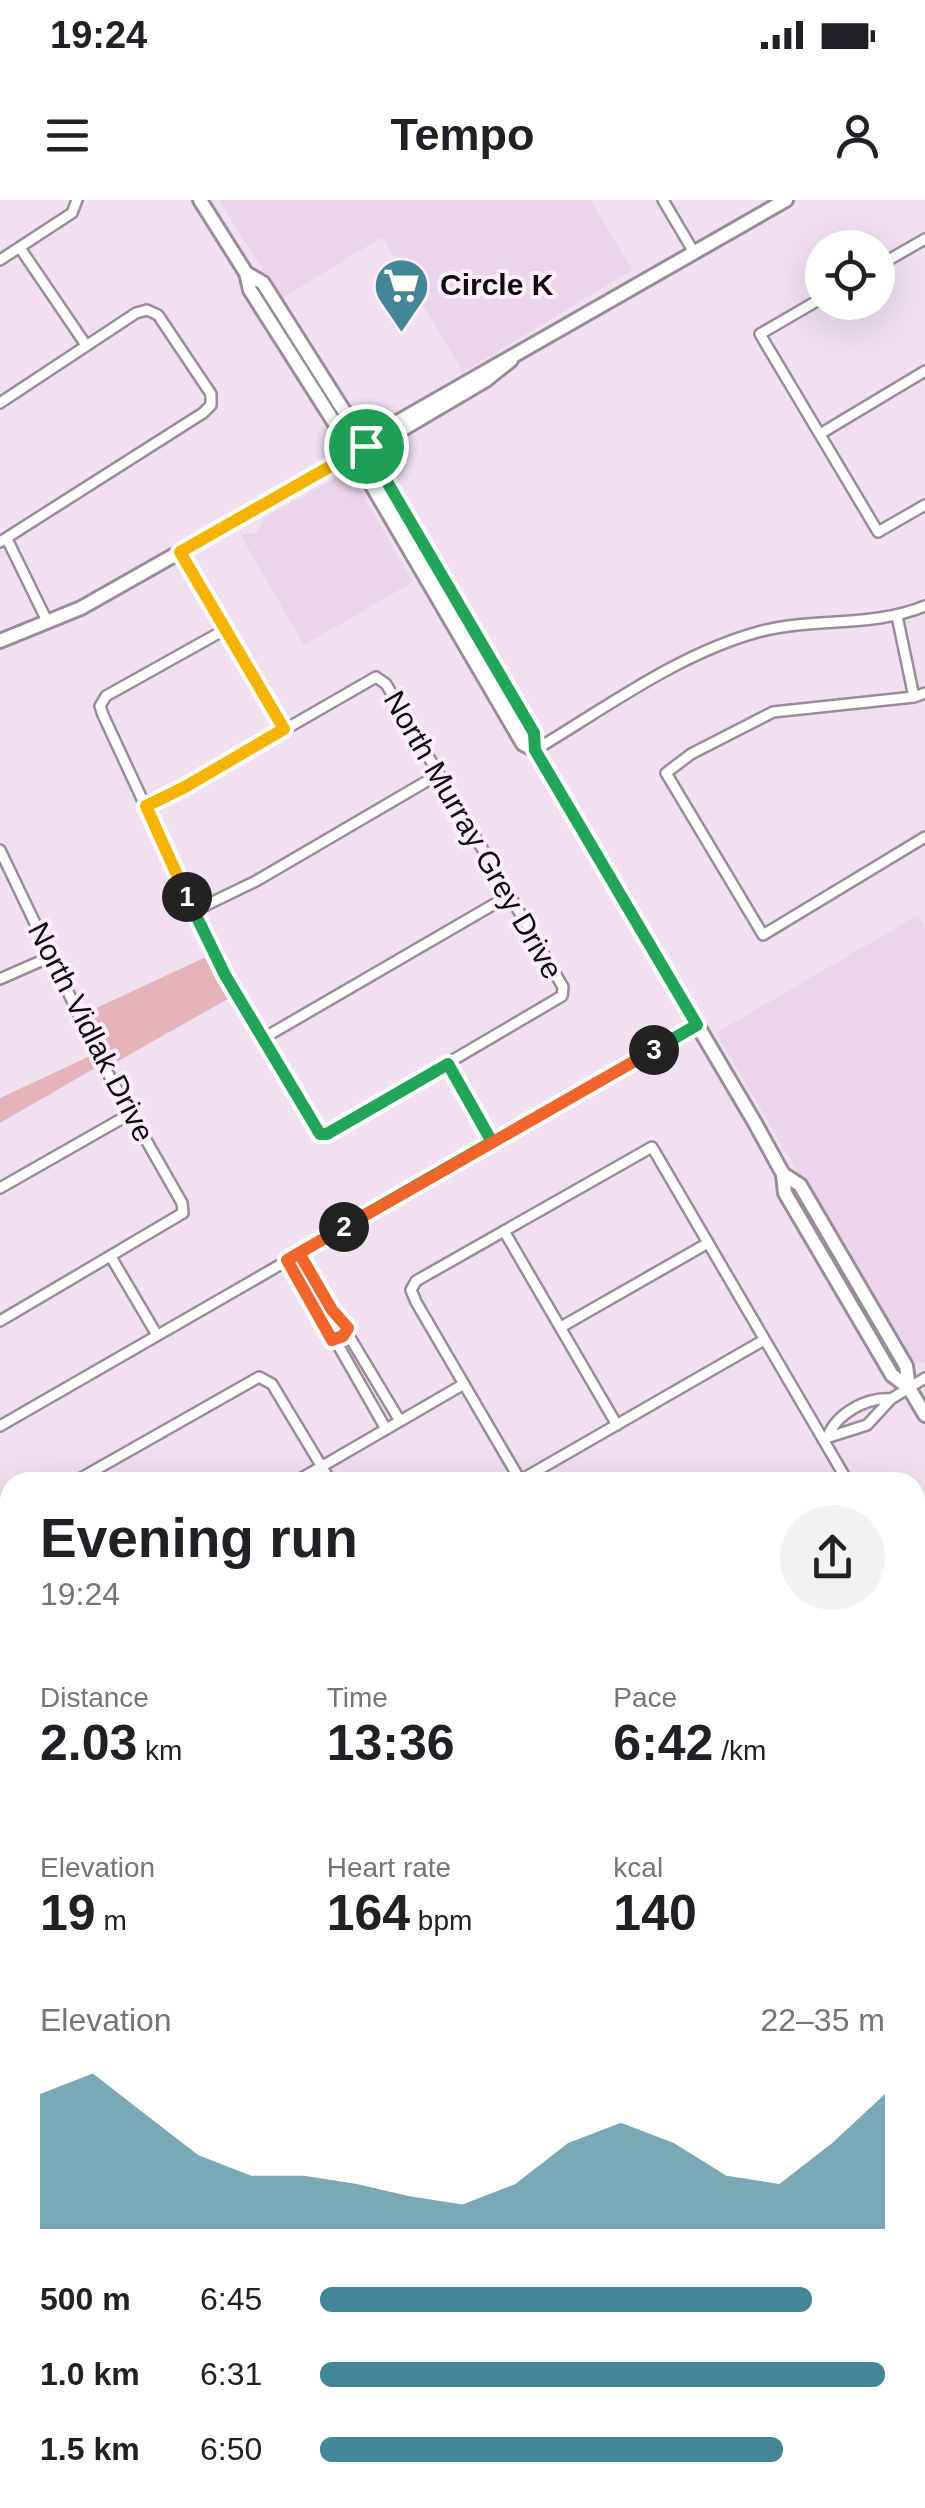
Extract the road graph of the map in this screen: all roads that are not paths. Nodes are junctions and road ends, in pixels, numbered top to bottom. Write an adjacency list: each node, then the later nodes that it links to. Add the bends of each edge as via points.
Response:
1 (200, 200): 15 (main road, via 246,273 263,283)
2 (662, 200): 7 (street)
3 (786, 200): 7 (main road)
4 (78, 202): 6 (street)
5 (925, 239): 8 (street)
6 (20, 248): 9 (street); 11 (street)
7 (694, 254): 15 (main road)
8 (895, 256)
9 (0, 260)
10 (805, 308): 14 (street, via 760,334)
11 (86, 345): 13 (street); 17 (street, via 136,312 158,314 211,394 211,405)
12 (925, 371): 14 (street)
13 (0, 402)
14 (820, 434): 16 (street, via 878,532)
15 (360, 450): 18 (main road); 27 (main road, via 523,744); 27 (main road, via 410,518 534,733)
16 (925, 505)
17 (4, 541): 21 (street)
18 (180, 552): 21 (main road); 22 (street)
19 (925, 606): 20 (street)
20 (897, 616): 25 (street); 27 (street, via 764,630 716,645)
21 (48, 623): 23 (main road)
22 (226, 629): 26 (street); 29 (street, via 106,696 100,706)
23 (0, 640)
24 (925, 693): 25 (street)
25 (914, 697): 30 (street, via 773,712 666,773 762,935)
26 (284, 729): 28 (street, North Murray Grey Drive, via 376,678 386,684); 29 (street)
27 (535, 750): 36 (main road)
28 (439, 774): 32 (street, North Murray Grey Drive); 33 (street)
29 (146, 806): 33 (street)
30 (925, 838)
31 (0, 850): 34 (street, North Vidlak Drive)
32 (510, 894): 37 (street); 38 (street, North Murray Grey Drive, via 562,996)
33 (194, 912): 37 (street)
34 (50, 957): 35 (street); 39 (street, North Vidlak Drive)
35 (0, 980)
36 (697, 1025): 40 (street); 55 (main road, via 892,1376)
37 (262, 1039): 38 (street, via 320,1134)
38 (448, 1064): 40 (street)
39 (130, 1114): 41 (street); 45 (street, North Vidlak Drive, via 183,1214)
40 (492, 1142): 44 (street)
41 (0, 1188)
42 (504, 1231): 43 (street, via 652,1146); 48 (street); 54 (street, via 411,1290)
43 (708, 1243): 48 (street); 52 (street)
44 (299, 1253): 46 (street); 49 (street)
45 (111, 1256): 47 (street); 50 (street)
46 (287, 1260): 50 (street); 51 (street)
47 (0, 1321)
48 (561, 1327): 60 (street)
49 (348, 1328): 51 (street); 59 (street)
50 (157, 1335): 61 (street)
51 (332, 1340): 63 (street)
52 (764, 1340): 60 (street); 64 (street)
53 (925, 1378): 55 (street)
54 (464, 1384): 59 (street); 69 (street)
55 (909, 1388): 56 (street); 58 (main road)
56 (890, 1399): 57 (street); 62 (street)
57 (850, 1412): 62 (street); 64 (street)
58 (925, 1415)
59 (400, 1421): 63 (street)
60 (617, 1424): 70 (street)
61 (0, 1426)
62 (858, 1427): 64 (street)
63 (386, 1429): 65 (street)
64 (825, 1438): 71 (street)
65 (322, 1467): 66 (street, via 272,1384 259,1376); 67 (street); 68 (street)
66 (91, 1472)
67 (313, 1472)
68 (325, 1472)
69 (513, 1472)
70 (534, 1472)
71 (843, 1472)

